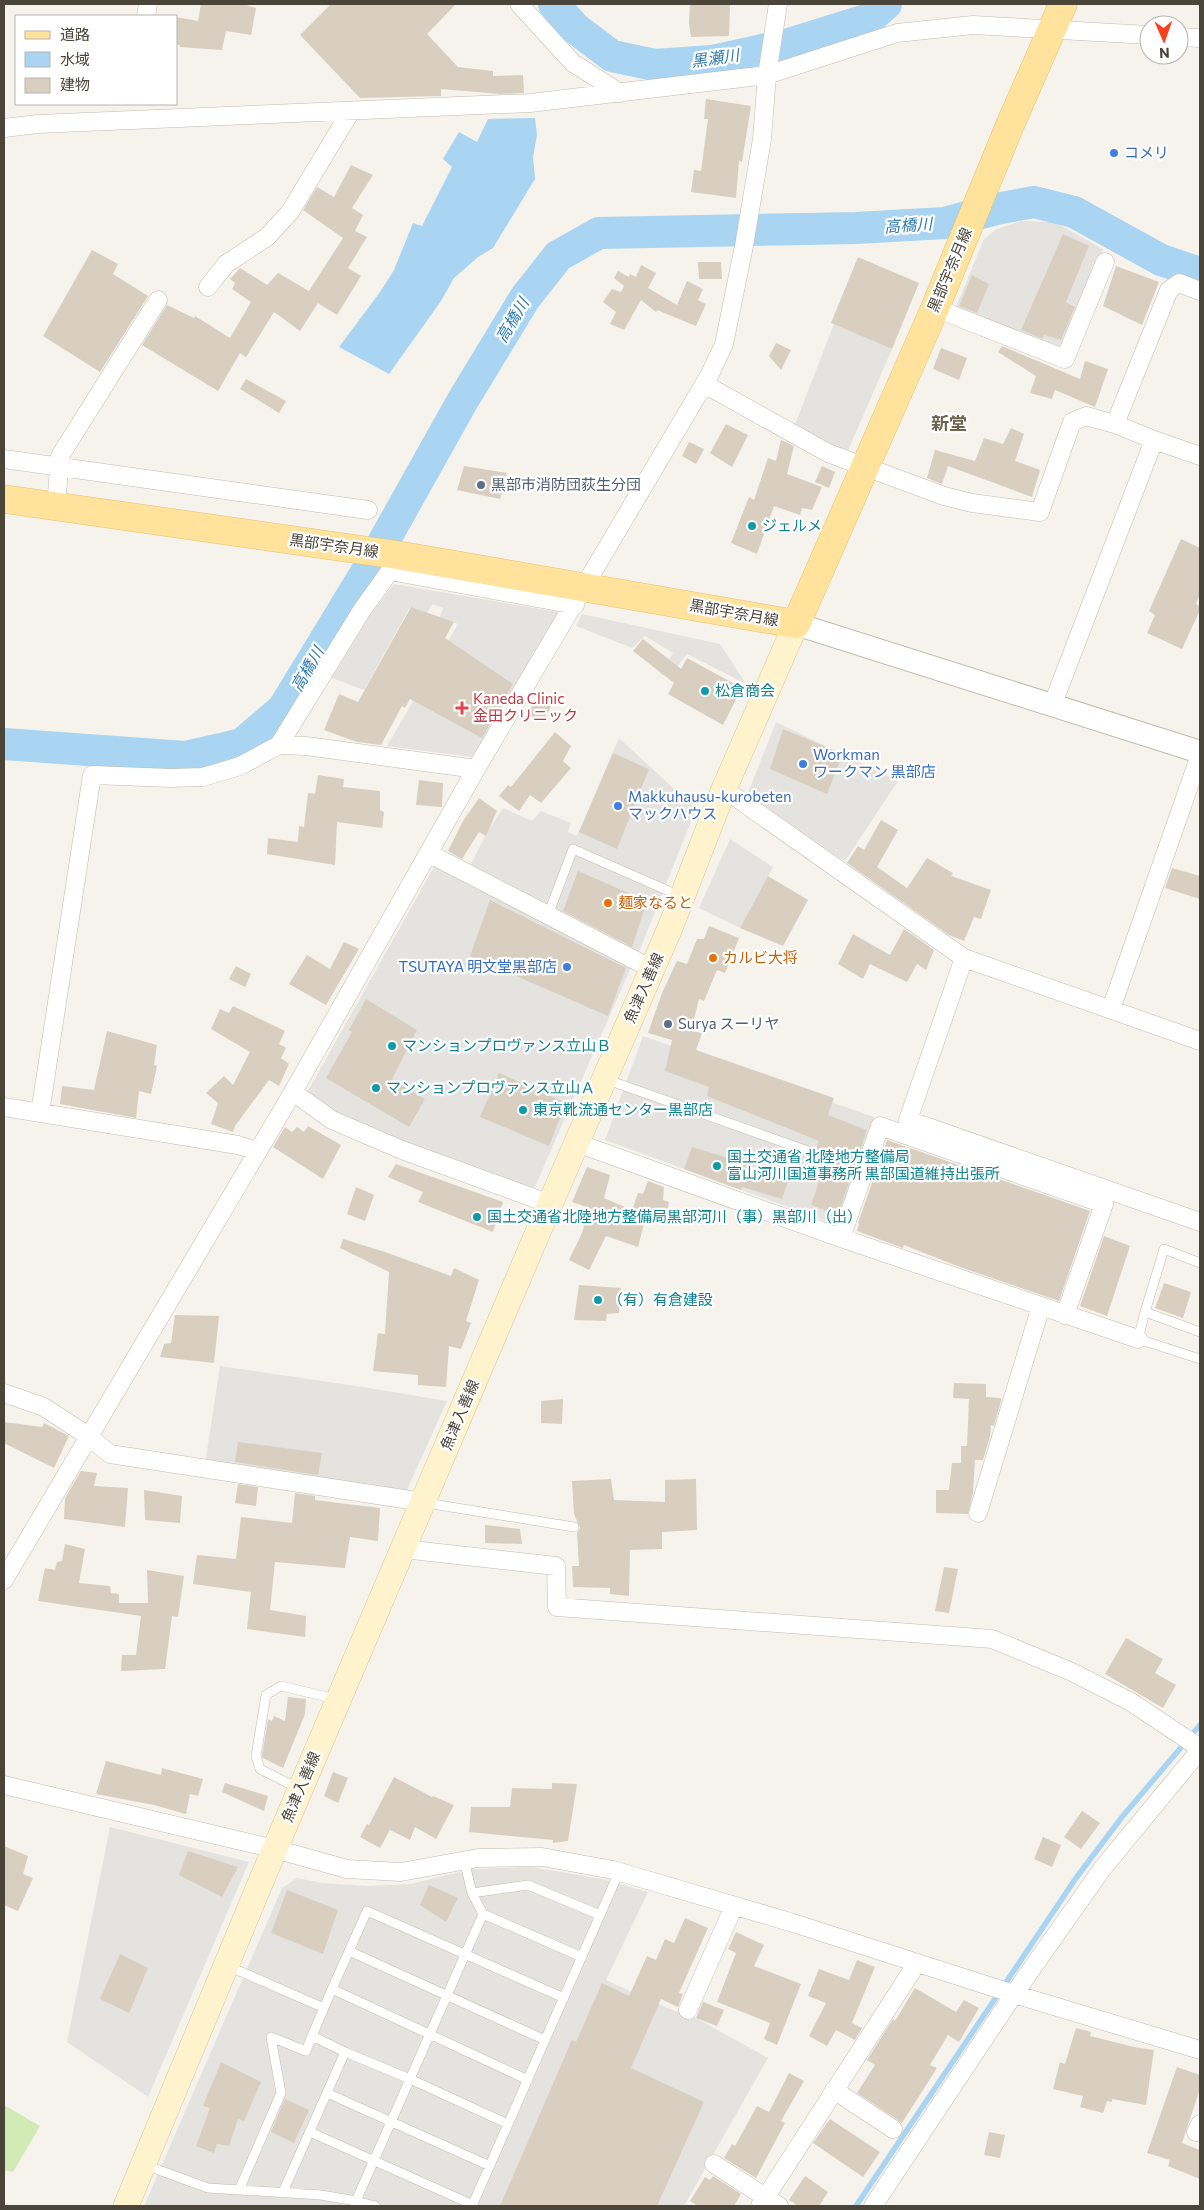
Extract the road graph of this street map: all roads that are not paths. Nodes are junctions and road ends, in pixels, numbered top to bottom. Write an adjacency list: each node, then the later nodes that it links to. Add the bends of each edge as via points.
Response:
1 (520, 4): 7 (street, via 574,63)
2 (778, 4): 6 (street)
3 (1063, 4): 4 (main road, 黒部宇奈月線)
4 (1052, 31): 5 (street); 6 (street, via 973,25 897,33); 15 (main road, 黒部宇奈月線)
5 (1139, 35)
6 (768, 68): 7 (street); 16 (street, via 762,139 744,246 724,344)
7 (620, 93): 8 (street, via 530,103)
8 (351, 111): 9 (street); 12 (street, via 290,212 267,237 226,264)
9 (127, 112): 10 (street)
10 (4, 128)
11 (1105, 262): 15 (street, via 1065,359)
12 (208, 287)
13 (1200, 291): 17 (street, via 1179,283 1169,290)
14 (158, 300): 22 (street, via 60,456)
15 (935, 308): 21 (main road, 黒部宇奈月線)
16 (704, 384): 21 (street, via 828,453); 26 (street)
17 (1115, 424): 18 (street); 21 (street, via 1086,416 1072,422 1040,512 944,496)
18 (1154, 440): 19 (street); 28 (street)
19 (1200, 456)
20 (4, 459): 22 (street)
21 (866, 466): 27 (main road, 黒部宇奈月線)
22 (59, 468): 24 (street); 25 (street)
23 (4, 499): 24 (main road, 黒部宇奈月線)
24 (56, 507): 26 (main road, 黒部宇奈月線, via 397,555)
25 (368, 510)
26 (580, 596): 27 (main road, 黒部宇奈月線); 29 (street, via 390,571 362,610); 31 (street)
27 (796, 624): 28 (street); 32 (main road, 魚津入善線)
28 (1052, 706): 30 (street)
29 (279, 745): 31 (street); 43 (street, via 240,766 203,777 92,775)
30 (1200, 753): 38 (street)
31 (476, 769): 33 (street)
32 (724, 789): 34 (main road, 魚津入善線); 36 (street)
33 (428, 853): 35 (street); 41 (street)
34 (682, 897): 35 (lane, via 573,849); 37 (main road, 魚津入善線)
35 (548, 915): 37 (street)
36 (964, 958): 38 (street); 48 (street, via 908,1120)
37 (652, 969): 40 (main road, 魚津入善線)
38 (1111, 1010): 39 (street)
39 (1200, 1041)
40 (605, 1078): 44 (main road, 魚津入善線); 46 (lane)
41 (293, 1092): 45 (street); 47 (street, via 332,1120 393,1147)
42 (4, 1107): 43 (street)
43 (40, 1113): 45 (street, via 238,1145)
44 (576, 1143): 47 (main road, 魚津入善線); 49 (street)
45 (257, 1151): 58 (street)
46 (808, 1151)
47 (550, 1204): 59 (main road, 魚津入善線)
48 (1200, 1222)
49 (842, 1238): 51 (street); 53 (street, via 880,1126 1104,1204)
50 (1200, 1263): 52 (lane, via 1164,1249)
51 (1041, 1306): 53 (street); 60 (street)
52 (1145, 1312): 54 (lane); 55 (lane)
53 (1065, 1315): 55 (street)
54 (1200, 1332)
55 (1138, 1339): 56 (lane)
56 (1200, 1359)
57 (4, 1394): 58 (street, via 44,1407)
58 (88, 1436): 59 (street, via 110,1454); 63 (street)
59 (423, 1502): 61 (lane); 62 (main road, 魚津入善線)
60 (978, 1513)
61 (574, 1527)
62 (403, 1549): 64 (main road, 魚津入善線); 65 (street, via 556,1566 557,1607 992,1638 1072,1672 1131,1702)
63 (4, 1580)
64 (339, 1700): 67 (main road, 魚津入善線); 67 (lane, via 281,1686 266,1695 256,1756 260,1769)
65 (1200, 1749): 81 (street, via 1102,1869)
66 (4, 1785): 68 (street)
67 (301, 1789): 68 (main road, 魚津入善線)
68 (275, 1849): 69 (street, via 347,1869 401,1872); 79 (main road, 魚津入善線)
69 (464, 1860): 70 (street, via 542,1857); 71 (lane)
70 (619, 1872): 72 (street); 74 (lane)
71 (472, 1894): 73 (lane); 74 (lane, via 528,1884)
72 (734, 1906): 78 (street); 85 (street)
73 (483, 1914): 76 (lane); 77 (lane)
74 (600, 1915): 77 (lane)
75 (350, 1950): 76 (lane, via 367,1911); 80 (lane); 82 (lane)
76 (465, 1954): 82 (lane); 83 (lane)
77 (582, 1957): 83 (lane)
78 (916, 1963): 81 (street); 93 (street)
79 (227, 1965): 84 (lane); 101 (main road, 魚津入善線)
80 (332, 1989): 84 (lane); 86 (lane)
81 (1014, 1994): 89 (street); 110 (street)
82 (447, 1996): 86 (lane); 88 (lane)
83 (564, 1998): 88 (lane)
84 (324, 2008): 87 (lane)
85 (688, 2010)
86 (430, 2035): 91 (lane); 92 (lane)
87 (312, 2036): 90 (lane); 103 (lane, via 306,2051 271,2037 281,2092)
88 (546, 2040): 92 (lane)
89 (1200, 2050)
90 (345, 2052): 91 (lane); 94 (lane)
91 (410, 2079): 95 (lane); 96 (lane)
92 (528, 2080): 96 (lane)
93 (834, 2090): 97 (street); 106 (street)
94 (327, 2093): 95 (lane); 98 (lane)
95 (391, 2122): 99 (lane); 102 (lane)
96 (508, 2124): 102 (lane)
97 (893, 2129)
98 (310, 2132): 99 (lane); 104 (lane)
99 (374, 2159): 105 (lane); 109 (lane)
100 (714, 2164): 106 (street)
101 (143, 2165): 103 (lane, via 208,2188); 107 (main road, 魚津入善線)
102 (490, 2166): 109 (lane)
103 (239, 2190): 104 (lane)
104 (283, 2192): 105 (lane)
105 (356, 2201): 108 (lane)
106 (768, 2203)
107 (126, 2206)
108 (375, 2206)
109 (473, 2206)
110 (873, 2206)

